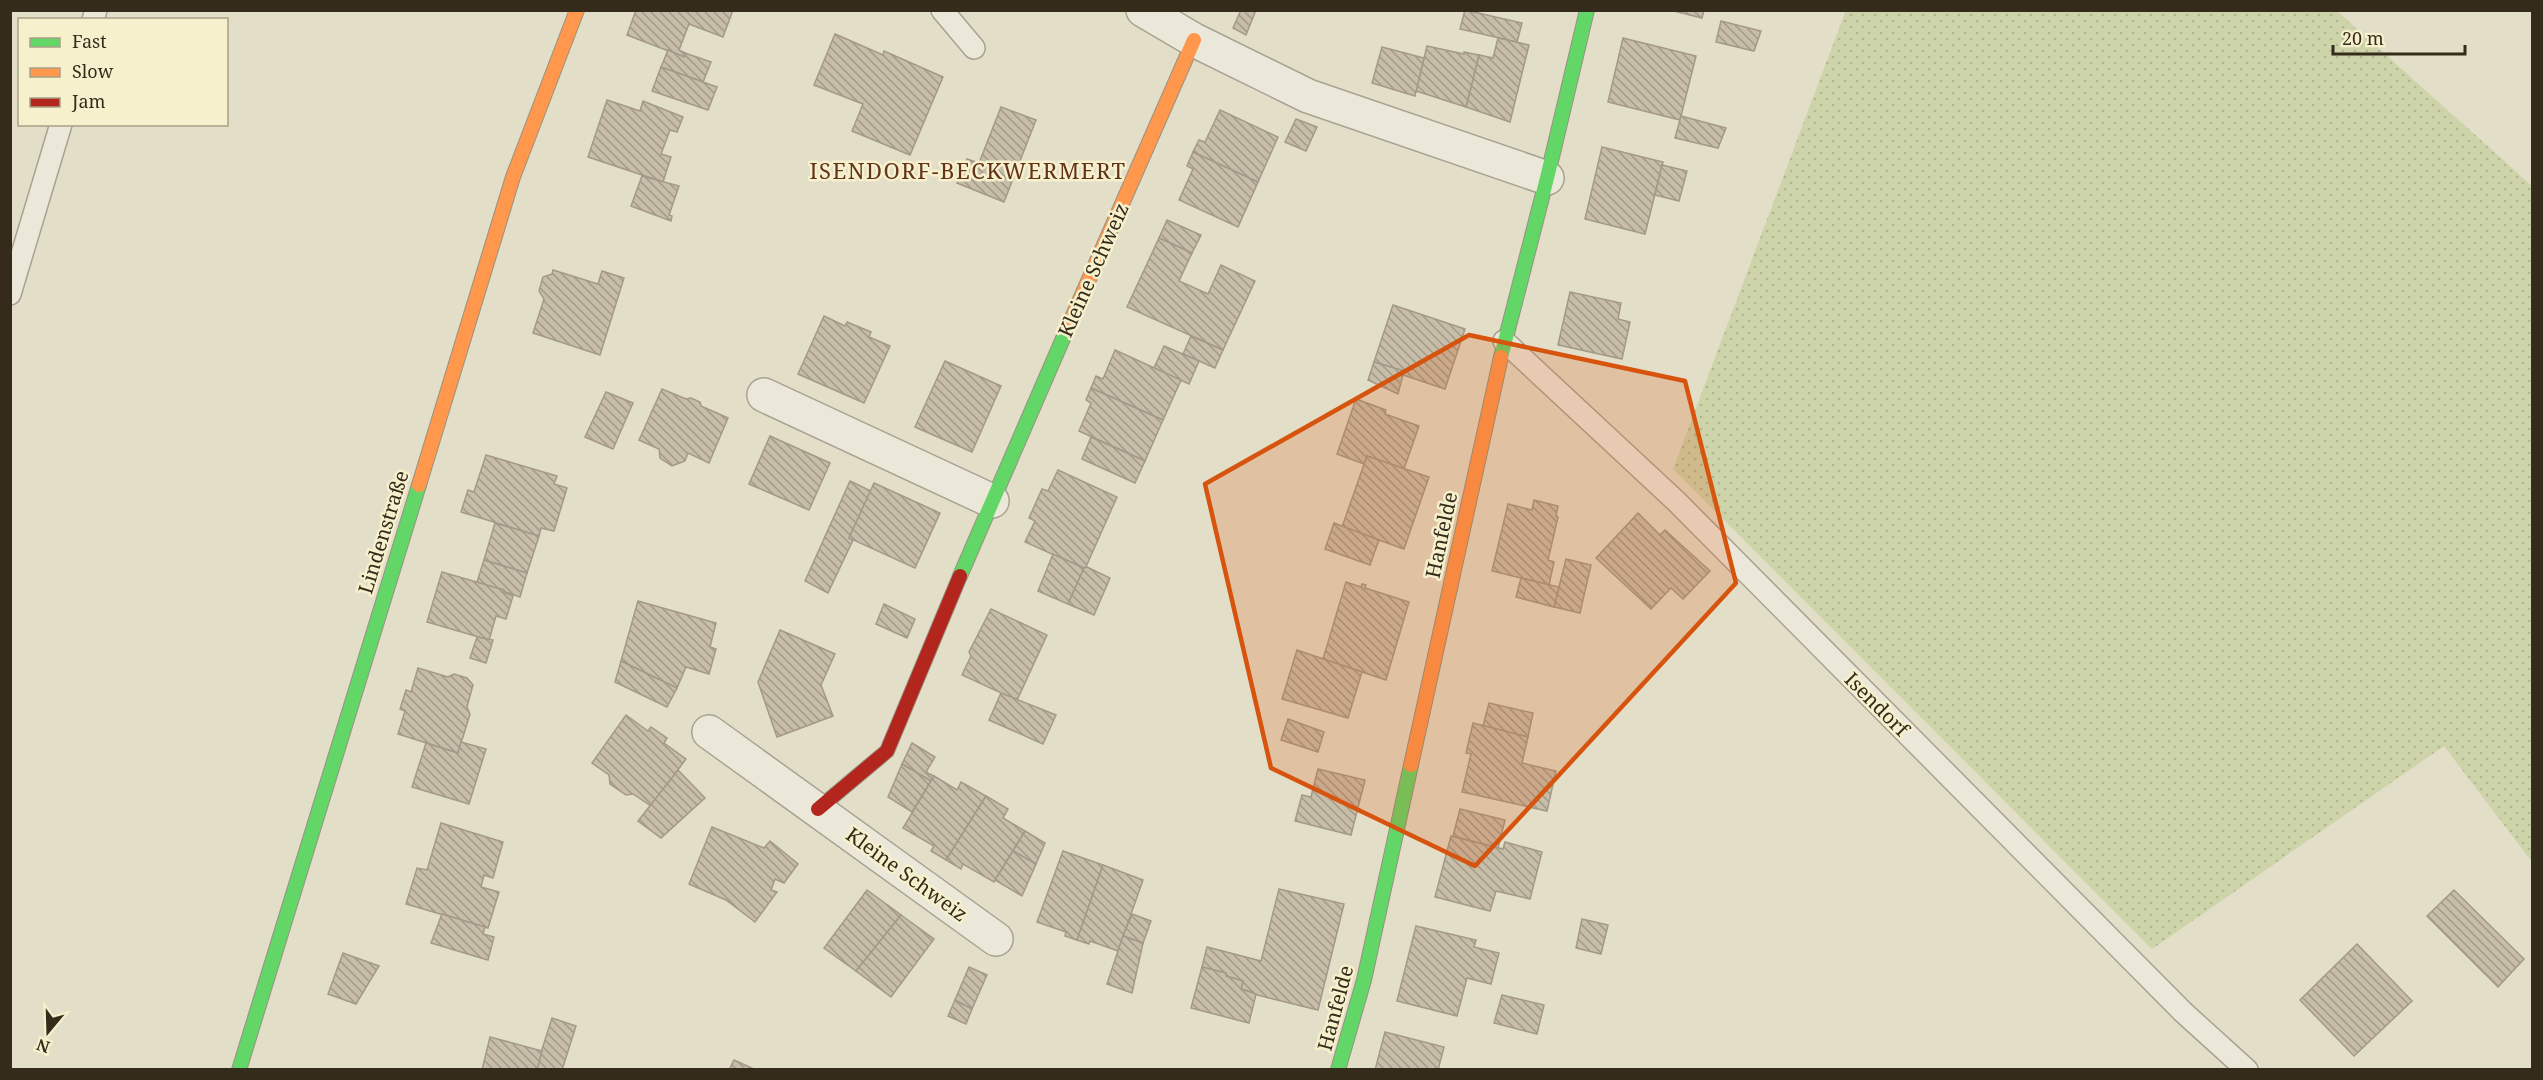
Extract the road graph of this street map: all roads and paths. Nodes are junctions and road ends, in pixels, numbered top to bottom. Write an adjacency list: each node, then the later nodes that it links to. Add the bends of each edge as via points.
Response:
1 (577, 10): 16 (street, Lindenstraße, via 513,177)
2 (942, 10): 6 (lane)
3 (1143, 10): 5 (street)
4 (1587, 10): 8 (street, Hanfelde)
5 (1194, 40): 8 (street, via 1308,96); 12 (street, Kleine Schweiz)
6 (974, 48)
7 (60, 126): 9 (lane)
8 (1547, 178): 10 (street, Hanfelde)
9 (10, 294)
10 (1504, 341): 17 (street, Hanfelde, via 1364,980); 18 (lane, Isendorf, via 1677,502 2183,1012)
11 (764, 395): 12 (street)
12 (992, 501): 14 (street, Kleine Schweiz, via 887,751)
13 (710, 732): 14 (street, Kleine Schweiz)
14 (818, 810): 15 (street, Kleine Schweiz)
15 (996, 939)
16 (239, 1070)
17 (1338, 1070)
18 (2247, 1070)

